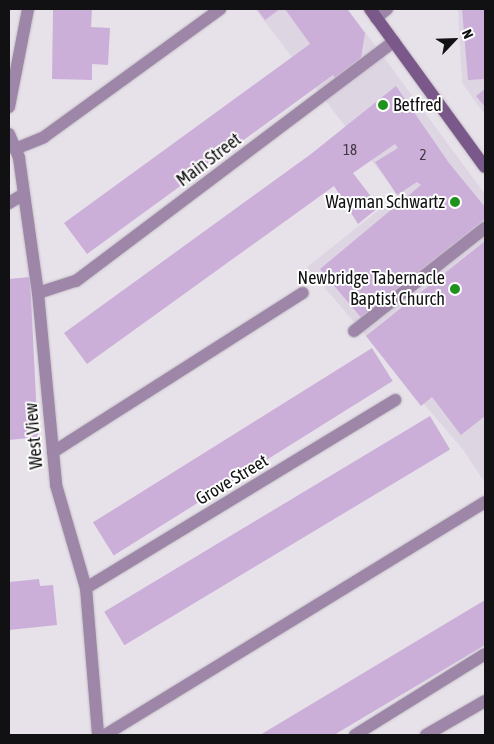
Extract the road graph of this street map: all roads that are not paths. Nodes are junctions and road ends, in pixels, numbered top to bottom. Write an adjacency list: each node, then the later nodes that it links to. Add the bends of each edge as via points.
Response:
1 (28, 9): 6 (street)
2 (220, 9): 8 (street, via 44,137)
3 (387, 9): 4 (street)
4 (373, 13): 5 (street)
5 (394, 41): 9 (street); 13 (street, Main Street, via 76,282)
6 (9, 107)
7 (9, 134): 8 (street, West View)
8 (15, 149): 10 (street, West View)
9 (485, 167)
10 (24, 194): 11 (street); 13 (street, West View)
11 (9, 203)
12 (485, 228): 15 (street)
13 (38, 293): 17 (street, West View)
14 (303, 293): 17 (street)
15 (354, 331)
16 (395, 400): 19 (street, Grove Street)
17 (53, 452): 19 (street, West View, via 56,485)
18 (485, 502): 23 (street)
19 (86, 588): 22 (street, West View)
20 (485, 654): 24 (street)
21 (485, 701): 25 (street)
22 (98, 735)
23 (105, 735)
24 (355, 735)
25 (426, 735)

